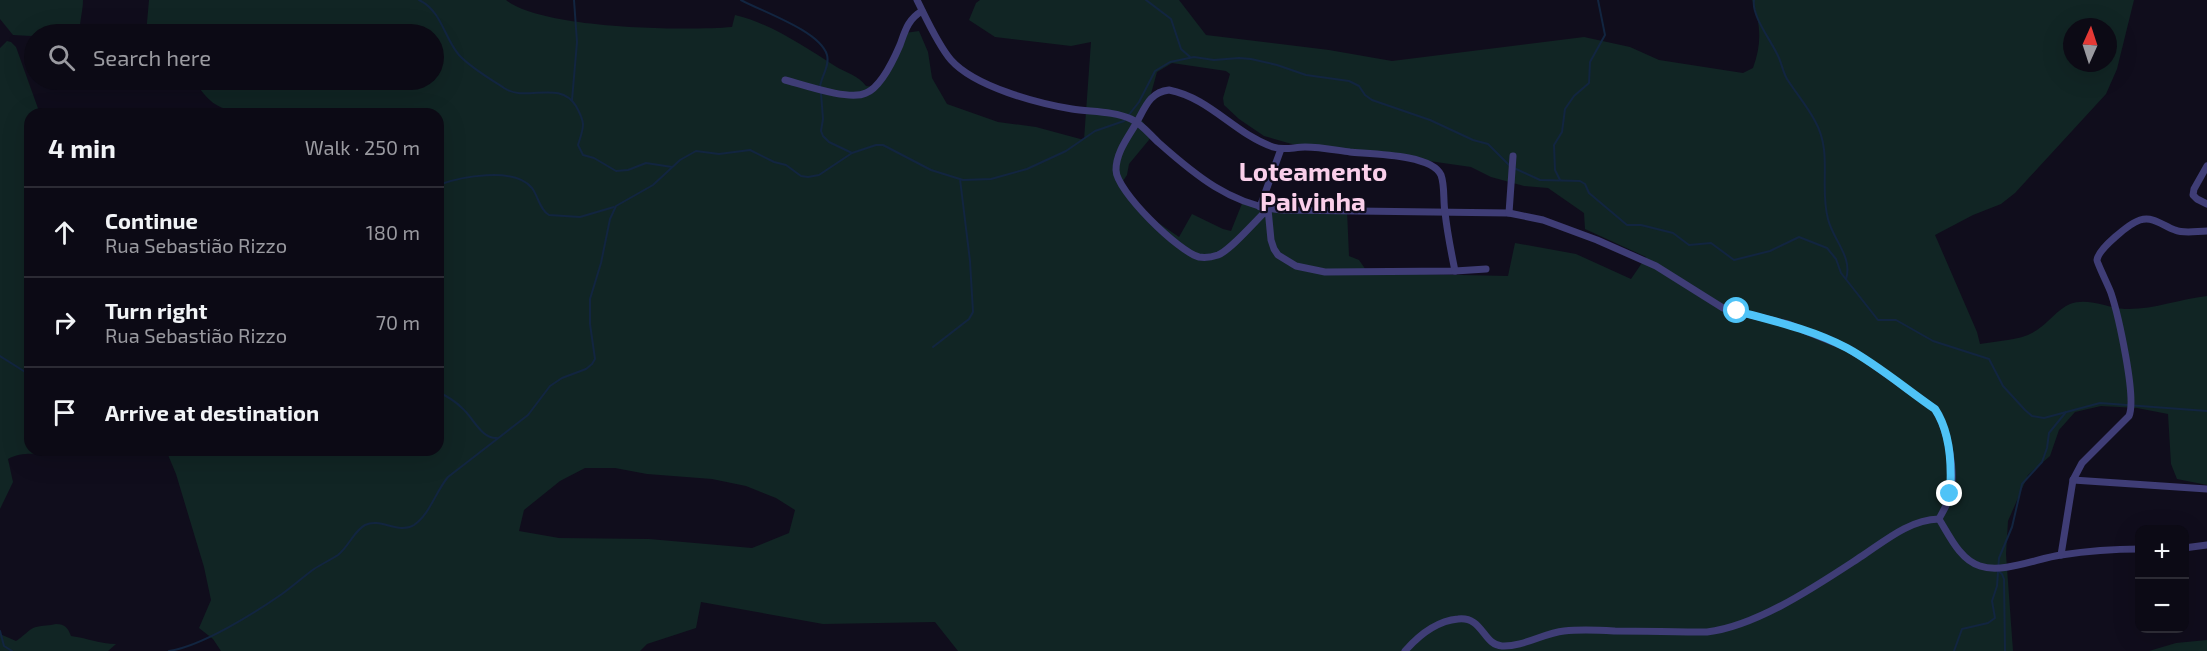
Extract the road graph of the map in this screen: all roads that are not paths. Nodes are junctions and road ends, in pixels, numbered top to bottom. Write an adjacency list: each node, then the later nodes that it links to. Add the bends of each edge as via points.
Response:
1 (917, 0): 2 (street)
2 (922, 11): 3 (street, via 910,21 898,50 868,93 851,95); 4 (street, via 950,59 980,80 1015,95 1117,115)
3 (785, 80)
4 (1137, 123): 5 (street, via 1150,99 1169,90 1195,99 1258,141); 9 (street, via 1224,194); 9 (street, via 1122,147 1117,178 1147,217 1189,253 1200,257 1219,255)
5 (1281, 149): 9 (street); 10 (street, via 1384,153 1421,162 1440,174)
6 (1514, 156): 11 (street)
7 (2207, 166): 8 (street, via 2193,195)
8 (2207, 204)
9 (1264, 208): 10 (street); 14 (street, via 1274,249 1296,266 1325,272)
10 (1444, 211): 11 (street); 14 (street)
11 (1509, 213): 17 (street, via 1543,220 1597,240 1656,266 1723,308 1788,324 1845,347 1876,367 1935,409 1942,420 1951,482)
12 (2207, 231): 15 (street, via 2175,231 2150,219 2138,220 2098,257 2098,266 2115,304 2132,407 2129,416 2082,463)
13 (1486, 269): 14 (street)
14 (1455, 271)
15 (2073, 480): 16 (street); 21 (street)
16 (2207, 489)
17 (1939, 519): 21 (street, via 1964,555 1980,566 2004,568); 22 (street, via 1915,522 1802,594 1720,631 1586,629 1497,646 1477,624 1459,618 1424,632)
18 (2207, 545): 19 (street)
19 (2189, 547)
20 (2135, 549): 21 (street)
21 (2061, 555)
22 (1405, 651)

